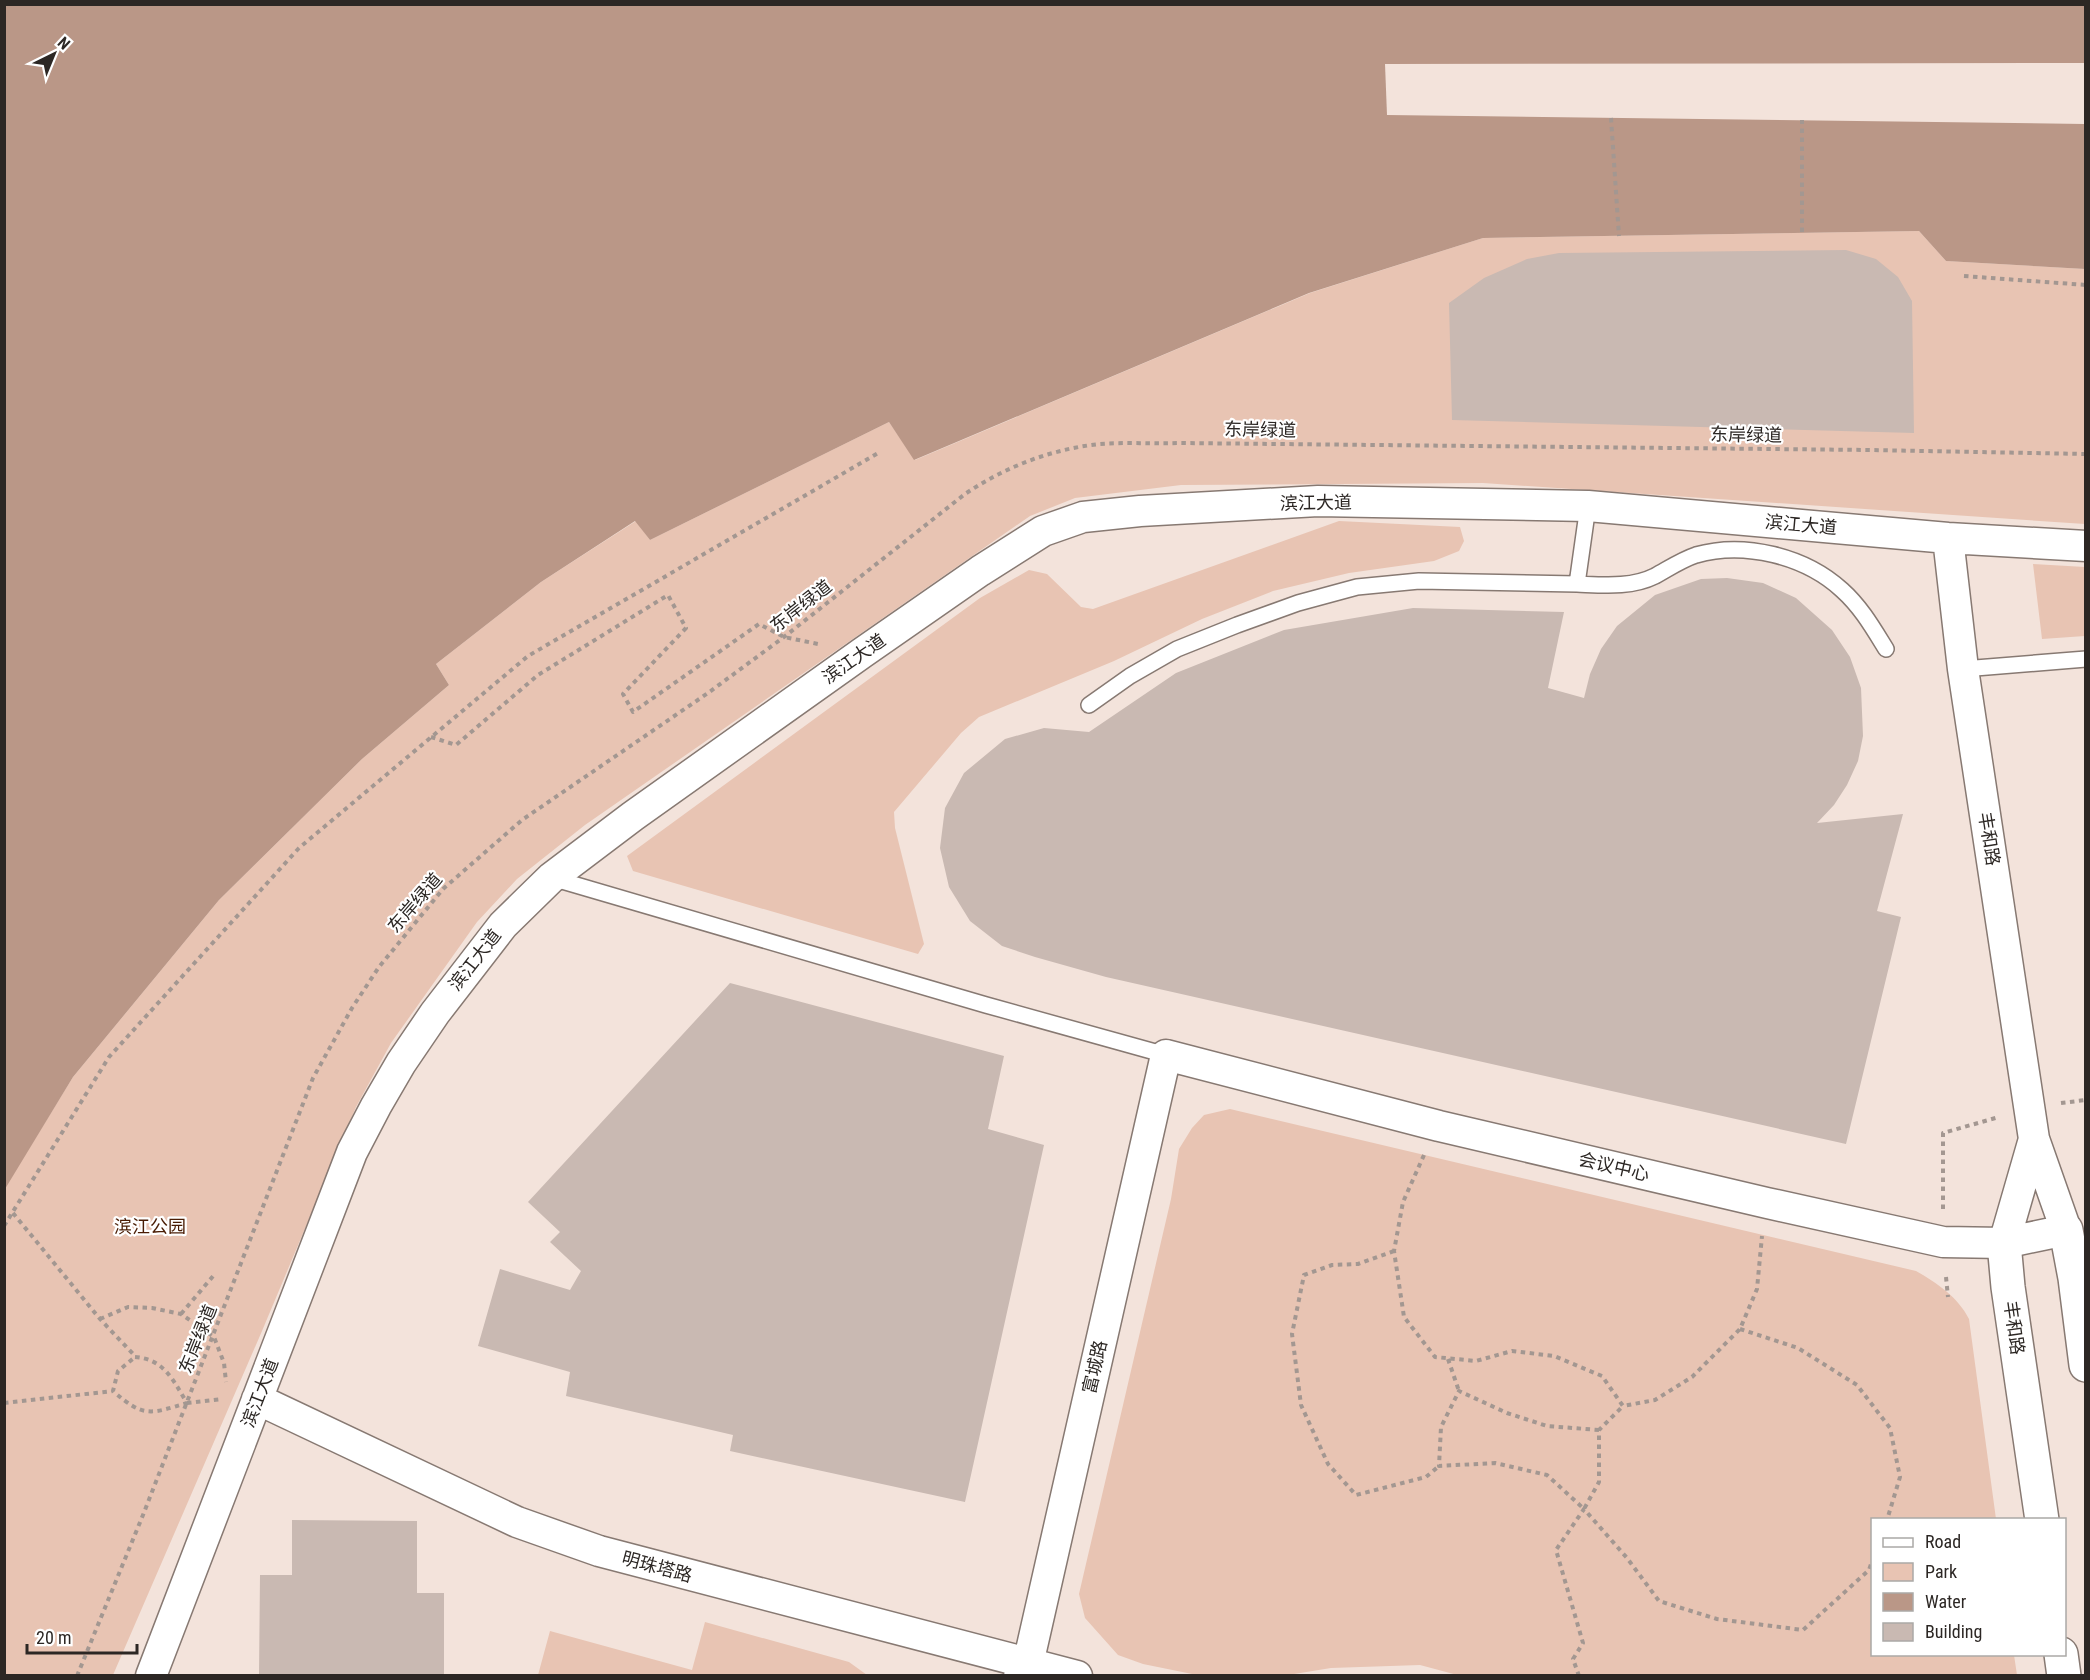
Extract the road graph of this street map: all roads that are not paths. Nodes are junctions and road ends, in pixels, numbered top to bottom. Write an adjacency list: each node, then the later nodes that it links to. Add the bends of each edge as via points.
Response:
1 (1588, 506): 2 (street, 滨江大道); 4 (lane); 9 (street, 滨江大道, via 1318,501 1140,511 1083,518 1042,531 862,653)
2 (1948, 538): 3 (street, 滨江大道); 7 (street, 丰和路)
3 (2085, 546)
4 (1577, 584): 5 (lane, via 1633,583 1695,555 1750,550 1814,570 1842,590 1868,618); 8 (lane, via 1419,581 1357,587 1298,603 1178,649)
5 (1886, 649)
6 (2085, 659): 7 (lane)
7 (1963, 669): 11 (street, 丰和路)
8 (1089, 705)
9 (551, 878): 10 (lane); 15 (street, 滨江大道, via 503,925 470,965 401,1063 376,1106 352,1152)
10 (1166, 1055): 13 (street, 会议中心, via 1439,1126 1767,1203 1943,1242); 18 (street, 富城路)
11 (2034, 1139): 12 (street, 丰和路); 13 (street, 丰和路)
12 (2066, 1230): 13 (street, 会议中心); 14 (street, 丰和路)
13 (2004, 1243): 16 (street, 丰和路)
14 (2085, 1365)
15 (257, 1399): 18 (street, 明珠塔路, via 517,1522 599,1551); 19 (street, 滨江大道)
16 (2042, 1518)
17 (2061, 1656): 21 (street)
18 (1023, 1670): 20 (street, 明珠塔路)
19 (151, 1676)
20 (1077, 1676)
21 (2064, 1676)

